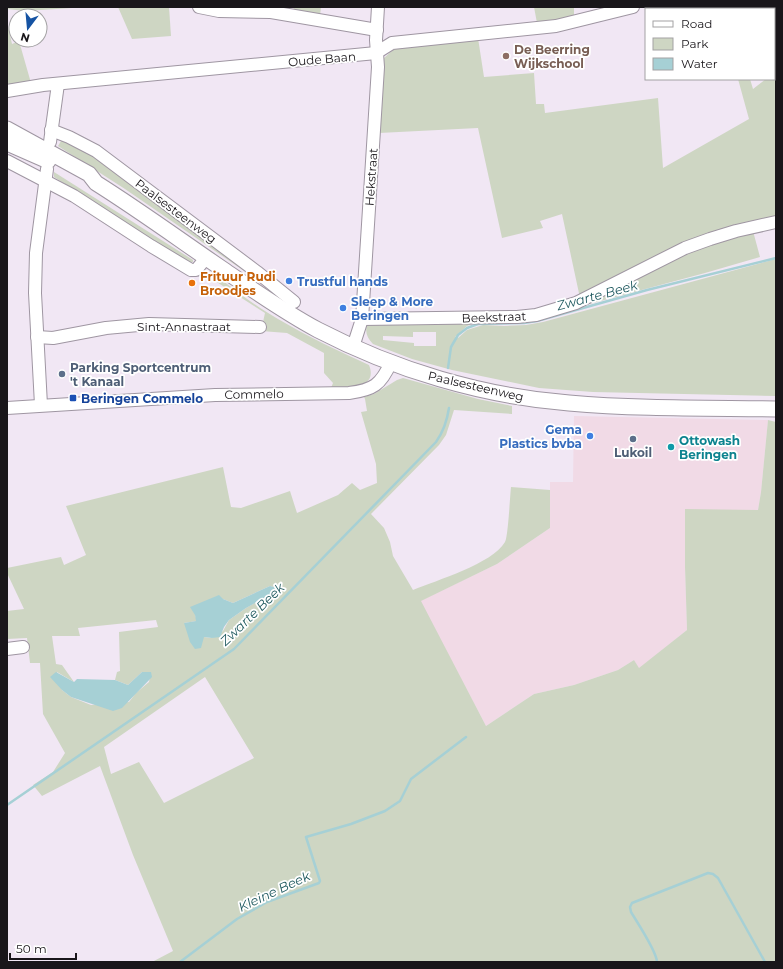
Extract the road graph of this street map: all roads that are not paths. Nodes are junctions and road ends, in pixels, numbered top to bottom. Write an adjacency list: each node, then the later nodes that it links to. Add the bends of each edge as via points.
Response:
1 (199, 7): 4 (street, via 219,11 271,12)
2 (378, 7): 4 (street, Hekstraat)
3 (633, 7): 5 (street, Oude Baan, via 556,26 392,43)
4 (377, 30): 5 (street, Hekstraat)
5 (376, 53): 6 (street, Oude Baan); 19 (street, Hekstraat, via 378,67)
6 (58, 84): 7 (street, Oude Baan); 9 (street)
7 (7, 91)
8 (7, 129): 15 (main road, Paalsesteenweg, via 89,174)
9 (51, 130): 10 (street); 18 (street, Paalsesteenweg, via 96,151)
10 (50, 142)
11 (7, 143): 15 (main road, Paalsesteenweg, via 84,180)
12 (7, 161): 14 (street, Paalsesteenweg)
13 (47, 169): 14 (street)
14 (46, 182): 17 (street, Paalsesteenweg, via 74,196 191,270 196,270); 21 (street, via 36,253)
15 (96, 183): 17 (main road, Paalsesteenweg)
16 (776, 222): 19 (street, Beekstraat, via 729,233 686,248 576,303 536,315)
17 (206, 258): 22 (main road, Paalsesteenweg, via 297,318)
18 (294, 302)
19 (362, 319): 22 (street, Hekstraat)
20 (260, 327): 21 (street, Sint-Annastraat, via 150,324 99,329 53,338)
21 (37, 337): 24 (street)
22 (353, 347): 23 (main road, Paalsesteenweg)
23 (391, 362): 24 (street, Commelo, via 378,384 365,391 349,393 214,395); 26 (main road, Paalsesteenweg, via 458,384 535,399 611,405)
24 (41, 405): 25 (street, Commelo)
25 (7, 408)
26 (776, 409)
27 (23, 647): 28 (street)
28 (7, 649)

